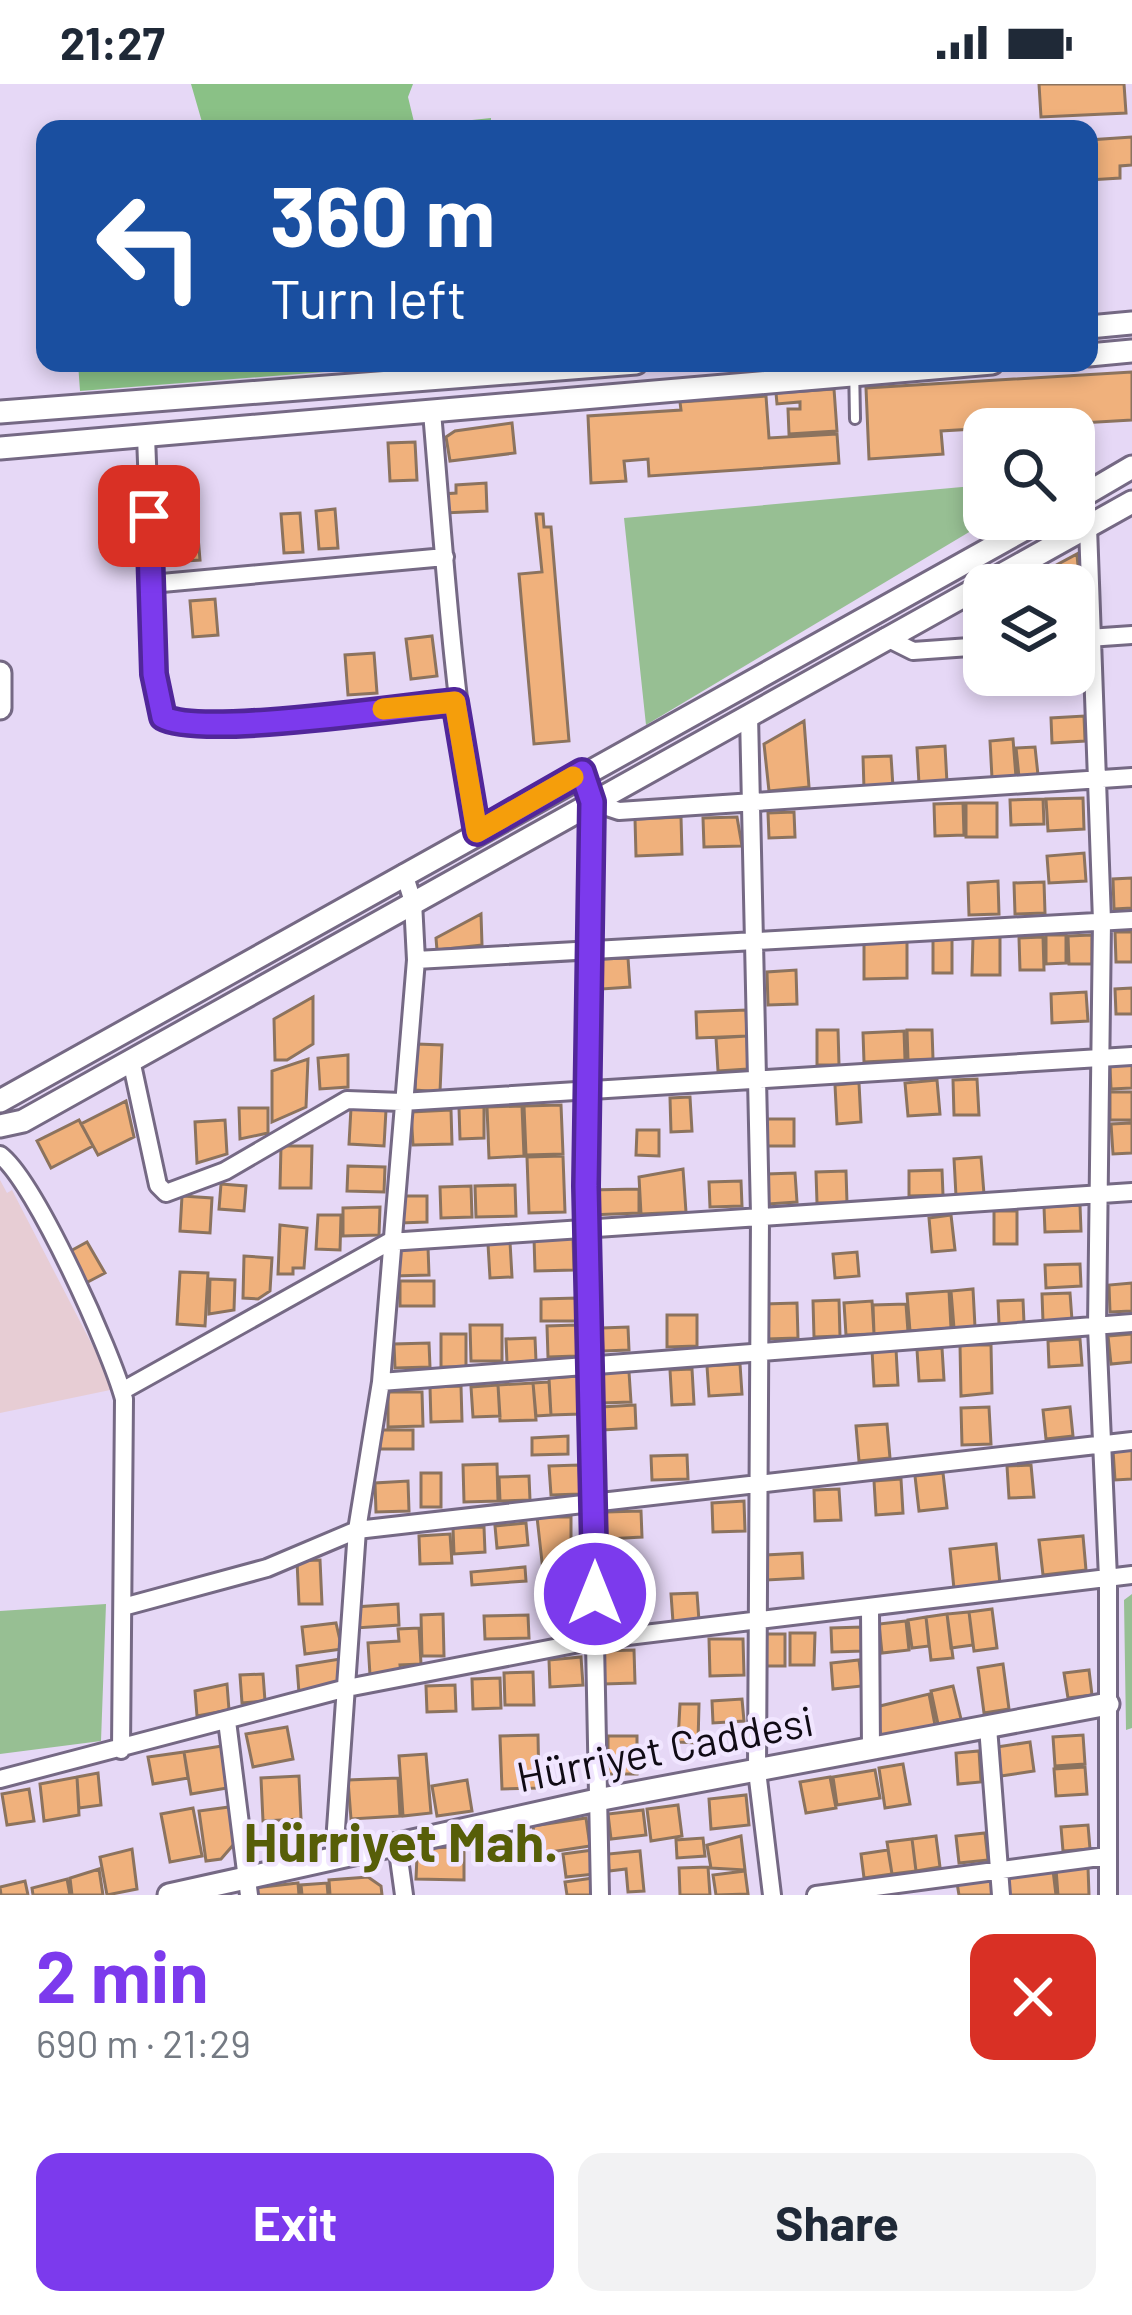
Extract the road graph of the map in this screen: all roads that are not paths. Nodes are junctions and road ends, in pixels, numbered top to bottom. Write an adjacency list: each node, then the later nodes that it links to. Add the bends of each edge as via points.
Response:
1 (1132, 323): 2 (street)
2 (1098, 325)
3 (1132, 351): 4 (street)
4 (1098, 354)
5 (519, 372): 8 (street)
6 (825, 372): 9 (street)
7 (854, 372): 10 (lane)
8 (0, 412)
9 (432, 412): 11 (street); 19 (street)
10 (855, 419)
11 (146, 436): 12 (street); 20 (street)
12 (0, 448)
13 (1132, 467): 14 (street)
14 (1095, 489)
15 (1132, 502): 16 (street)
16 (1095, 523)
17 (1005, 540): 30 (street)
18 (1064, 540): 22 (street)
19 (445, 557): 20 (street); 27 (street)
20 (151, 584): 27 (street, via 154,674 163,717 174,724)
21 (1132, 635): 23 (street)
22 (885, 637): 24 (street, via 913,651); 29 (street)
23 (1095, 638)
24 (963, 647)
25 (0, 673): 28 (street)
26 (1090, 696): 32 (street)
27 (455, 702): 35 (street)
28 (0, 708)
29 (749, 716): 33 (street); 34 (street)
30 (582, 772): 33 (street); 35 (street)
31 (1132, 777): 32 (street)
32 (1098, 779): 34 (street); 39 (street)
33 (592, 802): 34 (street, via 619,811); 37 (street); 41 (street)
34 (755, 802): 40 (street)
35 (477, 832): 36 (street)
36 (404, 873): 37 (street); 48 (street)
37 (413, 902): 42 (street); 45 (street)
38 (1132, 920): 39 (street)
39 (1102, 921): 40 (street); 44 (street)
40 (758, 938): 41 (street); 46 (street)
41 (588, 953): 42 (street); 47 (street)
42 (416, 960): 49 (street)
43 (1132, 1056): 44 (street)
44 (1099, 1058): 46 (street); 52 (street)
45 (131, 1060): 49 (street, via 166,1193 225,1171 347,1100); 50 (street)
46 (755, 1079): 47 (street); 54 (street)
47 (589, 1088): 49 (street); 55 (street)
48 (0, 1101)
49 (403, 1102): 56 (street)
50 (0, 1126)
51 (0, 1155): 62 (street, via 50,1234)
52 (1100, 1192): 53 (street); 54 (street); 58 (street)
53 (1132, 1192)
54 (760, 1215): 55 (street); 59 (street)
55 (588, 1228): 56 (street); 60 (street)
56 (389, 1242): 61 (street); 62 (street)
57 (1132, 1323): 58 (street)
58 (1096, 1327): 59 (street); 64 (street)
59 (760, 1354): 60 (street); 65 (street)
60 (592, 1363): 61 (street); 66 (street)
61 (381, 1382): 67 (street)
62 (122, 1391): 70 (street)
63 (1132, 1441): 64 (street)
64 (1100, 1446): 65 (street); 69 (street)
65 (757, 1483): 66 (street); 72 (street)
66 (596, 1503): 67 (street); 73 (street)
67 (357, 1530): 70 (street, via 267,1568); 74 (street)
68 (1132, 1575): 69 (street)
69 (1108, 1578): 71 (street); 75 (street)
70 (123, 1607): 79 (street)
71 (871, 1610): 72 (street); 78 (street)
72 (757, 1624): 73 (street); 80 (street)
73 (595, 1640): 74 (street); 82 (street)
74 (347, 1688): 76 (street); 85 (street)
75 (1108, 1704): 77 (street, Hürriyet Caddesi); 84 (street)
76 (227, 1721): 79 (street); 87 (street)
77 (988, 1727): 78 (street, Hürriyet Caddesi); 86 (street)
78 (871, 1749): 80 (street, Hürriyet Caddesi)
79 (121, 1750): 81 (street)
80 (757, 1771): 82 (street, Hürriyet Caddesi); 91 (street)
81 (0, 1779)
82 (597, 1800): 83 (street, Hürriyet Caddesi); 90 (street)
83 (397, 1844): 85 (street, Hürriyet Caddesi); 89 (street)
84 (1107, 1856): 86 (street); 94 (street)
85 (334, 1857): 87 (street, Hürriyet Caddesi)
86 (998, 1867): 92 (street); 93 (street)
87 (248, 1885): 88 (street, Hürriyet Caddesi)
88 (169, 1895)
89 (404, 1895)
90 (601, 1895)
91 (772, 1895)
92 (816, 1895)
93 (1001, 1895)
94 (1108, 1895)

